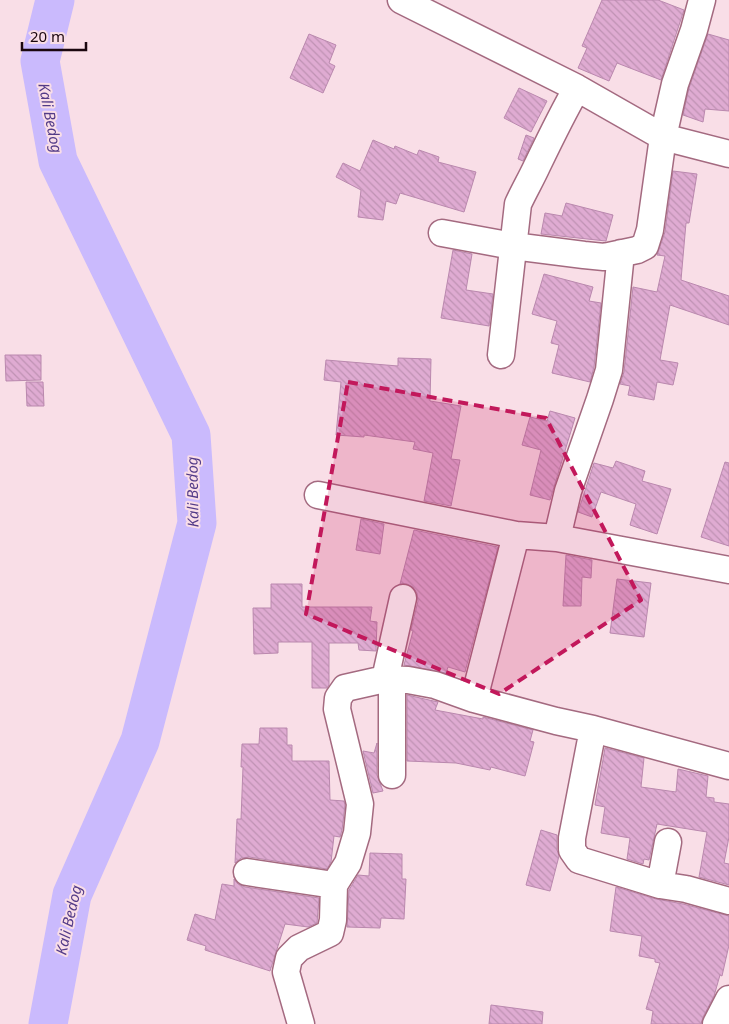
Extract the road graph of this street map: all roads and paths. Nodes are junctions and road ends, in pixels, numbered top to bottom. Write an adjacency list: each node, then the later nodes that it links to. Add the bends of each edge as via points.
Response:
1 (401, 0): 3 (street)
2 (702, 0): 4 (street)
3 (577, 88): 4 (street); 7 (street, via 518,204)
4 (662, 137): 5 (street); 8 (street, via 648,238 645,246)
5 (729, 154)
6 (442, 233): 7 (street)
7 (513, 246): 8 (street, via 584,256); 9 (street)
8 (621, 253): 12 (street, via 609,370 568,491)
9 (500, 355)
10 (318, 495): 11 (street)
11 (516, 535): 12 (street); 16 (street)
12 (557, 538): 13 (street)
13 (729, 570)
14 (403, 598): 15 (street)
15 (388, 679): 16 (street, via 435,685); 19 (street); 23 (street, via 345,688 338,698 337,710 360,804 358,833 348,863)
16 (474, 699): 17 (street)
17 (594, 730): 18 (street); 22 (street, via 572,850 579,860)
18 (729, 766)
19 (392, 775)
20 (668, 842): 22 (street)
21 (247, 872): 23 (street)
22 (660, 884): 24 (street)
23 (334, 885): 26 (street, via 330,933 299,948 290,958 286,972)
24 (729, 901)
25 (729, 999): 27 (street)
26 (301, 1024)
27 (716, 1024)

